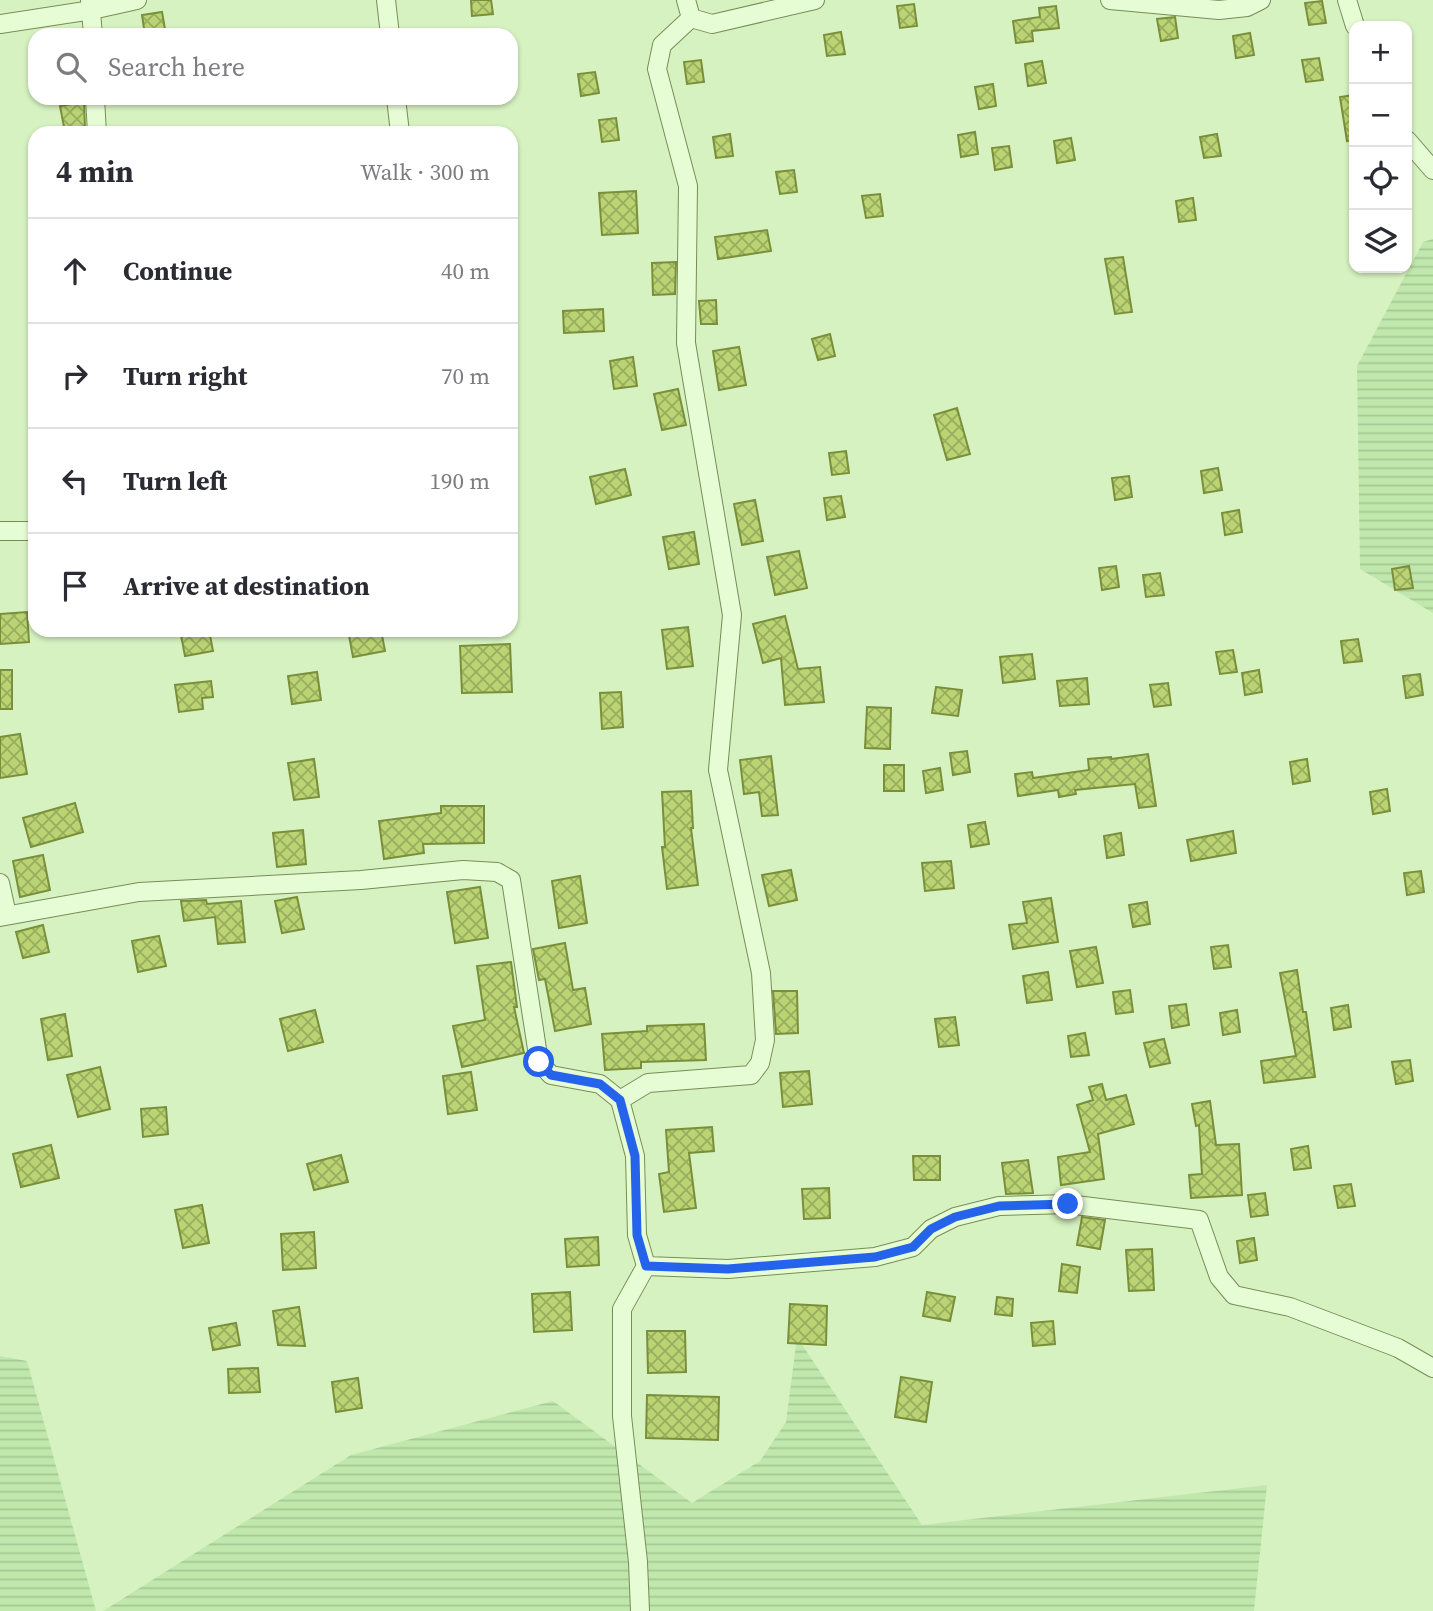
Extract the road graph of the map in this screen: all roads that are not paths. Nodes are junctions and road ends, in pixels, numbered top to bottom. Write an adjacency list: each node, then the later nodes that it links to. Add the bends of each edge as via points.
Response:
1 (136, 0): 7 (street)
2 (386, 0): 12 (street)
3 (815, 0): 8 (street, via 712,24)
4 (1110, 0): 5 (street, via 1219,10 1247,7)
5 (1261, 0)
6 (1347, 0): 9 (street)
7 (91, 5): 10 (street); 11 (street)
8 (689, 9): 23 (street, via 662,45 657,69 688,186 686,343 732,615 718,770 761,973 765,1040 760,1063 751,1075 648,1083)
9 (1353, 21)
10 (0, 24)
11 (93, 28)
12 (389, 28)
13 (95, 105): 15 (street)
14 (397, 105): 16 (street)
15 (97, 126)
16 (399, 126)
17 (1412, 146): 18 (street)
18 (1433, 170)
19 (0, 531): 20 (street)
20 (28, 531)
21 (0, 883): 22 (street)
22 (4, 916): 23 (street, via 139,892 463,870 497,872 511,880 539,1062 551,1075 600,1084)
23 (620, 1100): 24 (street, via 635,1156 637,1235)
24 (646, 1266): 25 (street, via 728,1269 875,1257 913,1247 931,1229 955,1217 999,1206 1068,1204 1199,1220 1219,1277 1234,1295 1290,1307 1398,1348); 26 (street, via 622,1309 622,1416)
25 (1433, 1368)
26 (640, 1611)

